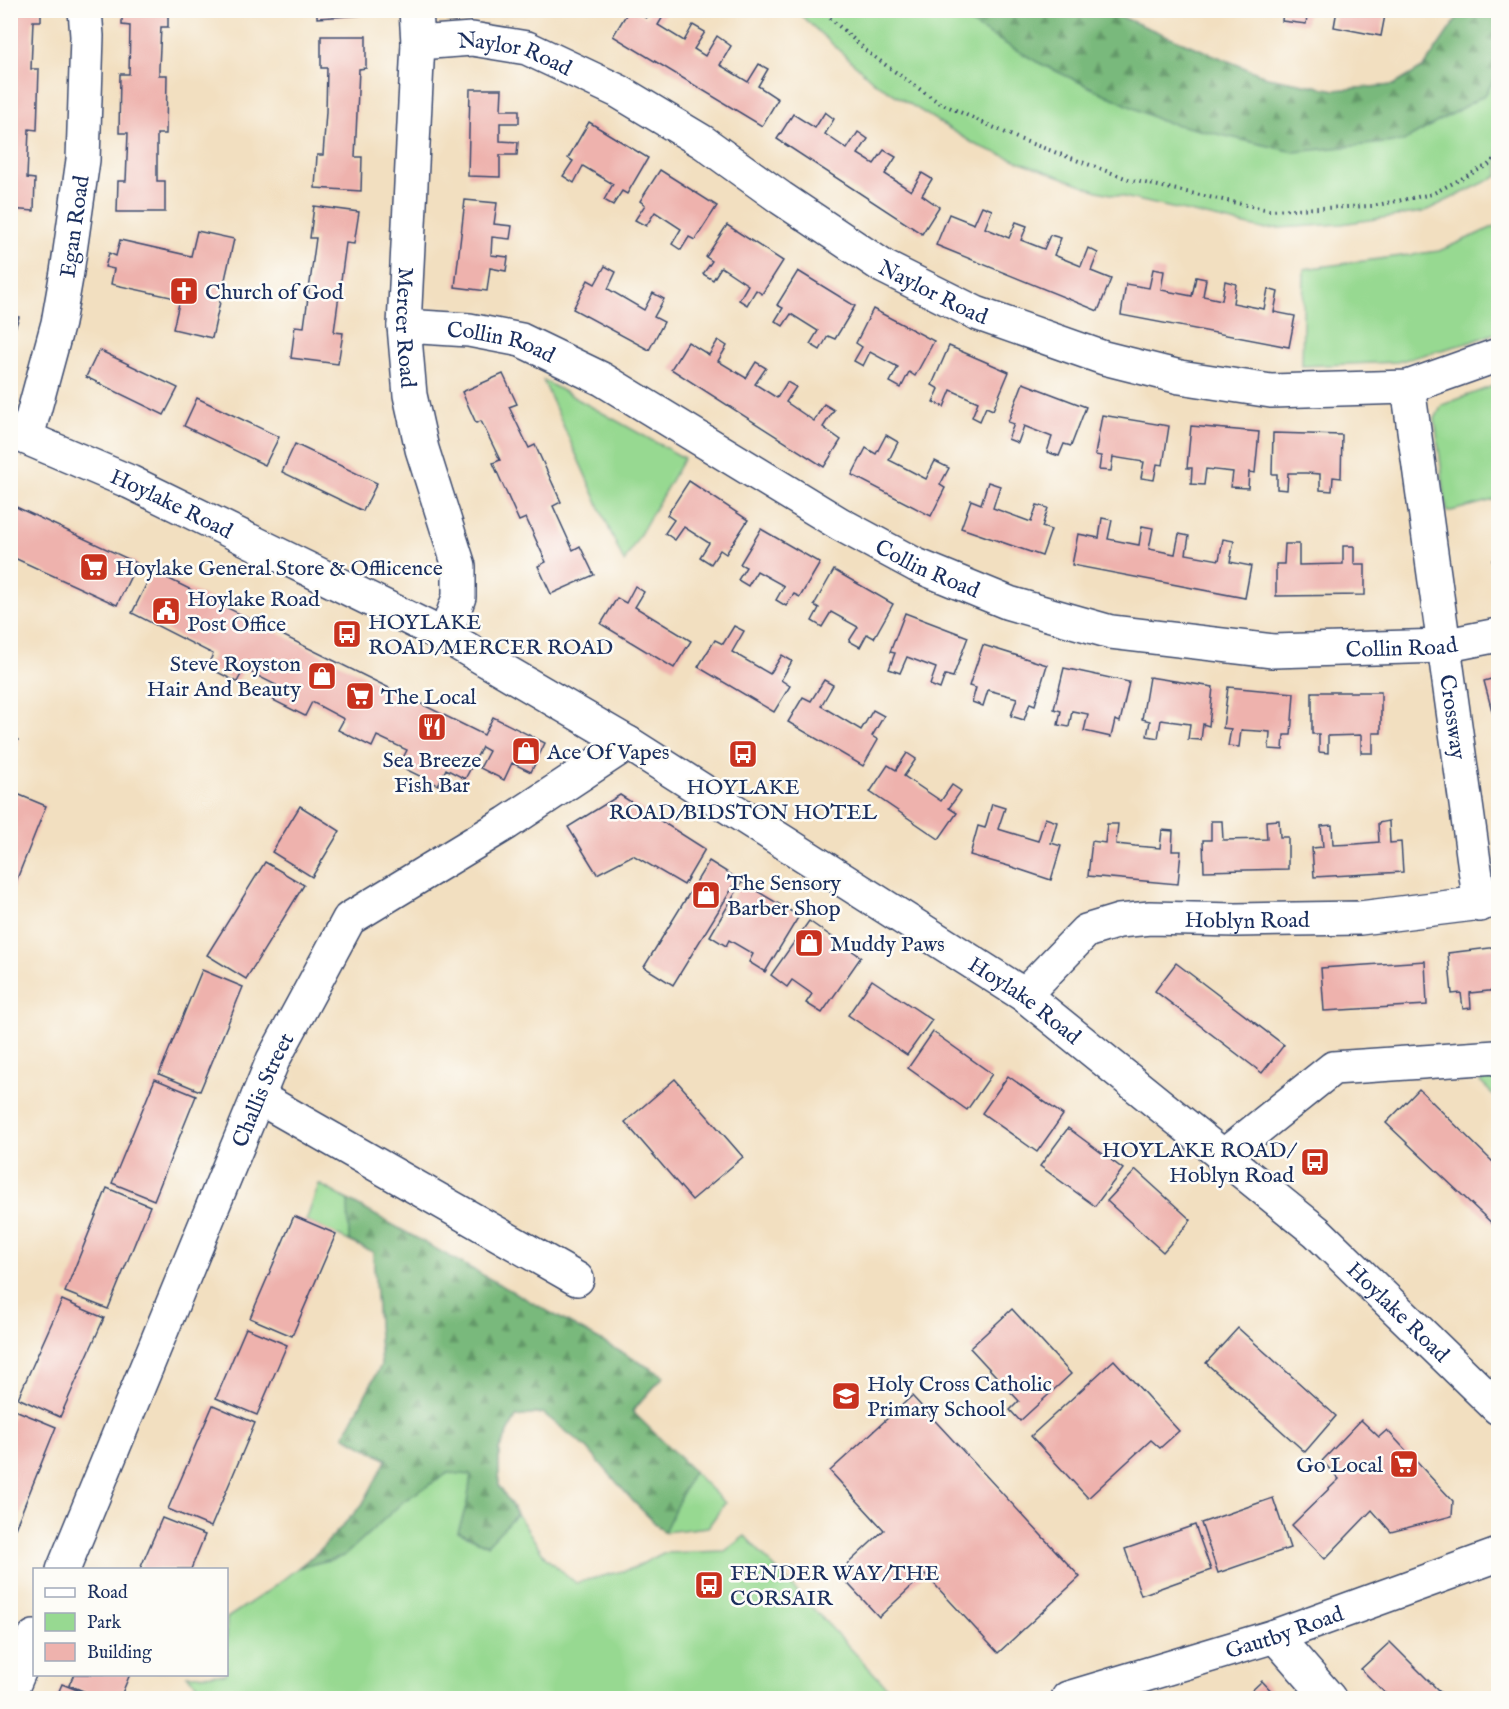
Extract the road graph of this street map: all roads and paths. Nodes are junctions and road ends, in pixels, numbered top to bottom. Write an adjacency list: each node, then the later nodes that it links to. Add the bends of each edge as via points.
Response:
1 (85, 10): 9 (street, Egan Road, via 82,171 67,272 58,324)
2 (416, 10): 4 (street, Mercer Road)
3 (821, 10): 5 (path, via 870,54 938,102 1009,134 1131,180 1269,210 1372,206 1432,195)
4 (418, 43): 6 (street, Mercer Road); 8 (street, Naylor Road, via 472,39 527,48 618,90 703,142 884,267 976,313 1104,358 1180,377 1272,391)
5 (1498, 156)
6 (404, 326): 11 (street, Mercer Road, via 410,395 422,449 459,566 459,597); 12 (street, Collin Road, via 469,330 521,340 602,379 859,535 916,565 1009,603 1111,632 1273,651)
7 (1498, 355): 8 (street, Naylor Road)
8 (1408, 387): 12 (street, Crossway)
9 (19, 434): 11 (street, Hoylake Road, via 140,487)
10 (1498, 634): 12 (street, Collin Road)
11 (445, 636): 13 (street, Hoylake Road)
12 (1443, 646): 14 (street, Crossway)
13 (628, 743): 15 (street, Hoylake Road); 17 (street, Challis Street, via 507,823 349,919 273,1060)
14 (1489, 903): 15 (street, Hoblyn Road, via 1360,918 1119,921 1086,931)
15 (1024, 995): 18 (street, Hoylake Road)
16 (1498, 1059): 18 (street, via 1333,1068)
17 (258, 1096): 19 (street); 22 (street, Challis Street)
18 (1222, 1157): 20 (street, Hoylake Road, via 1317,1233)
19 (577, 1279)
20 (1498, 1408)
21 (1498, 1555): 23 (street, Gautby Road)
22 (63, 1568)
23 (1275, 1636): 26 (street, Gautby Road); 27 (street)
24 (33, 1639): 25 (street)
25 (11, 1694)
26 (1068, 1698)
27 (1329, 1698)

